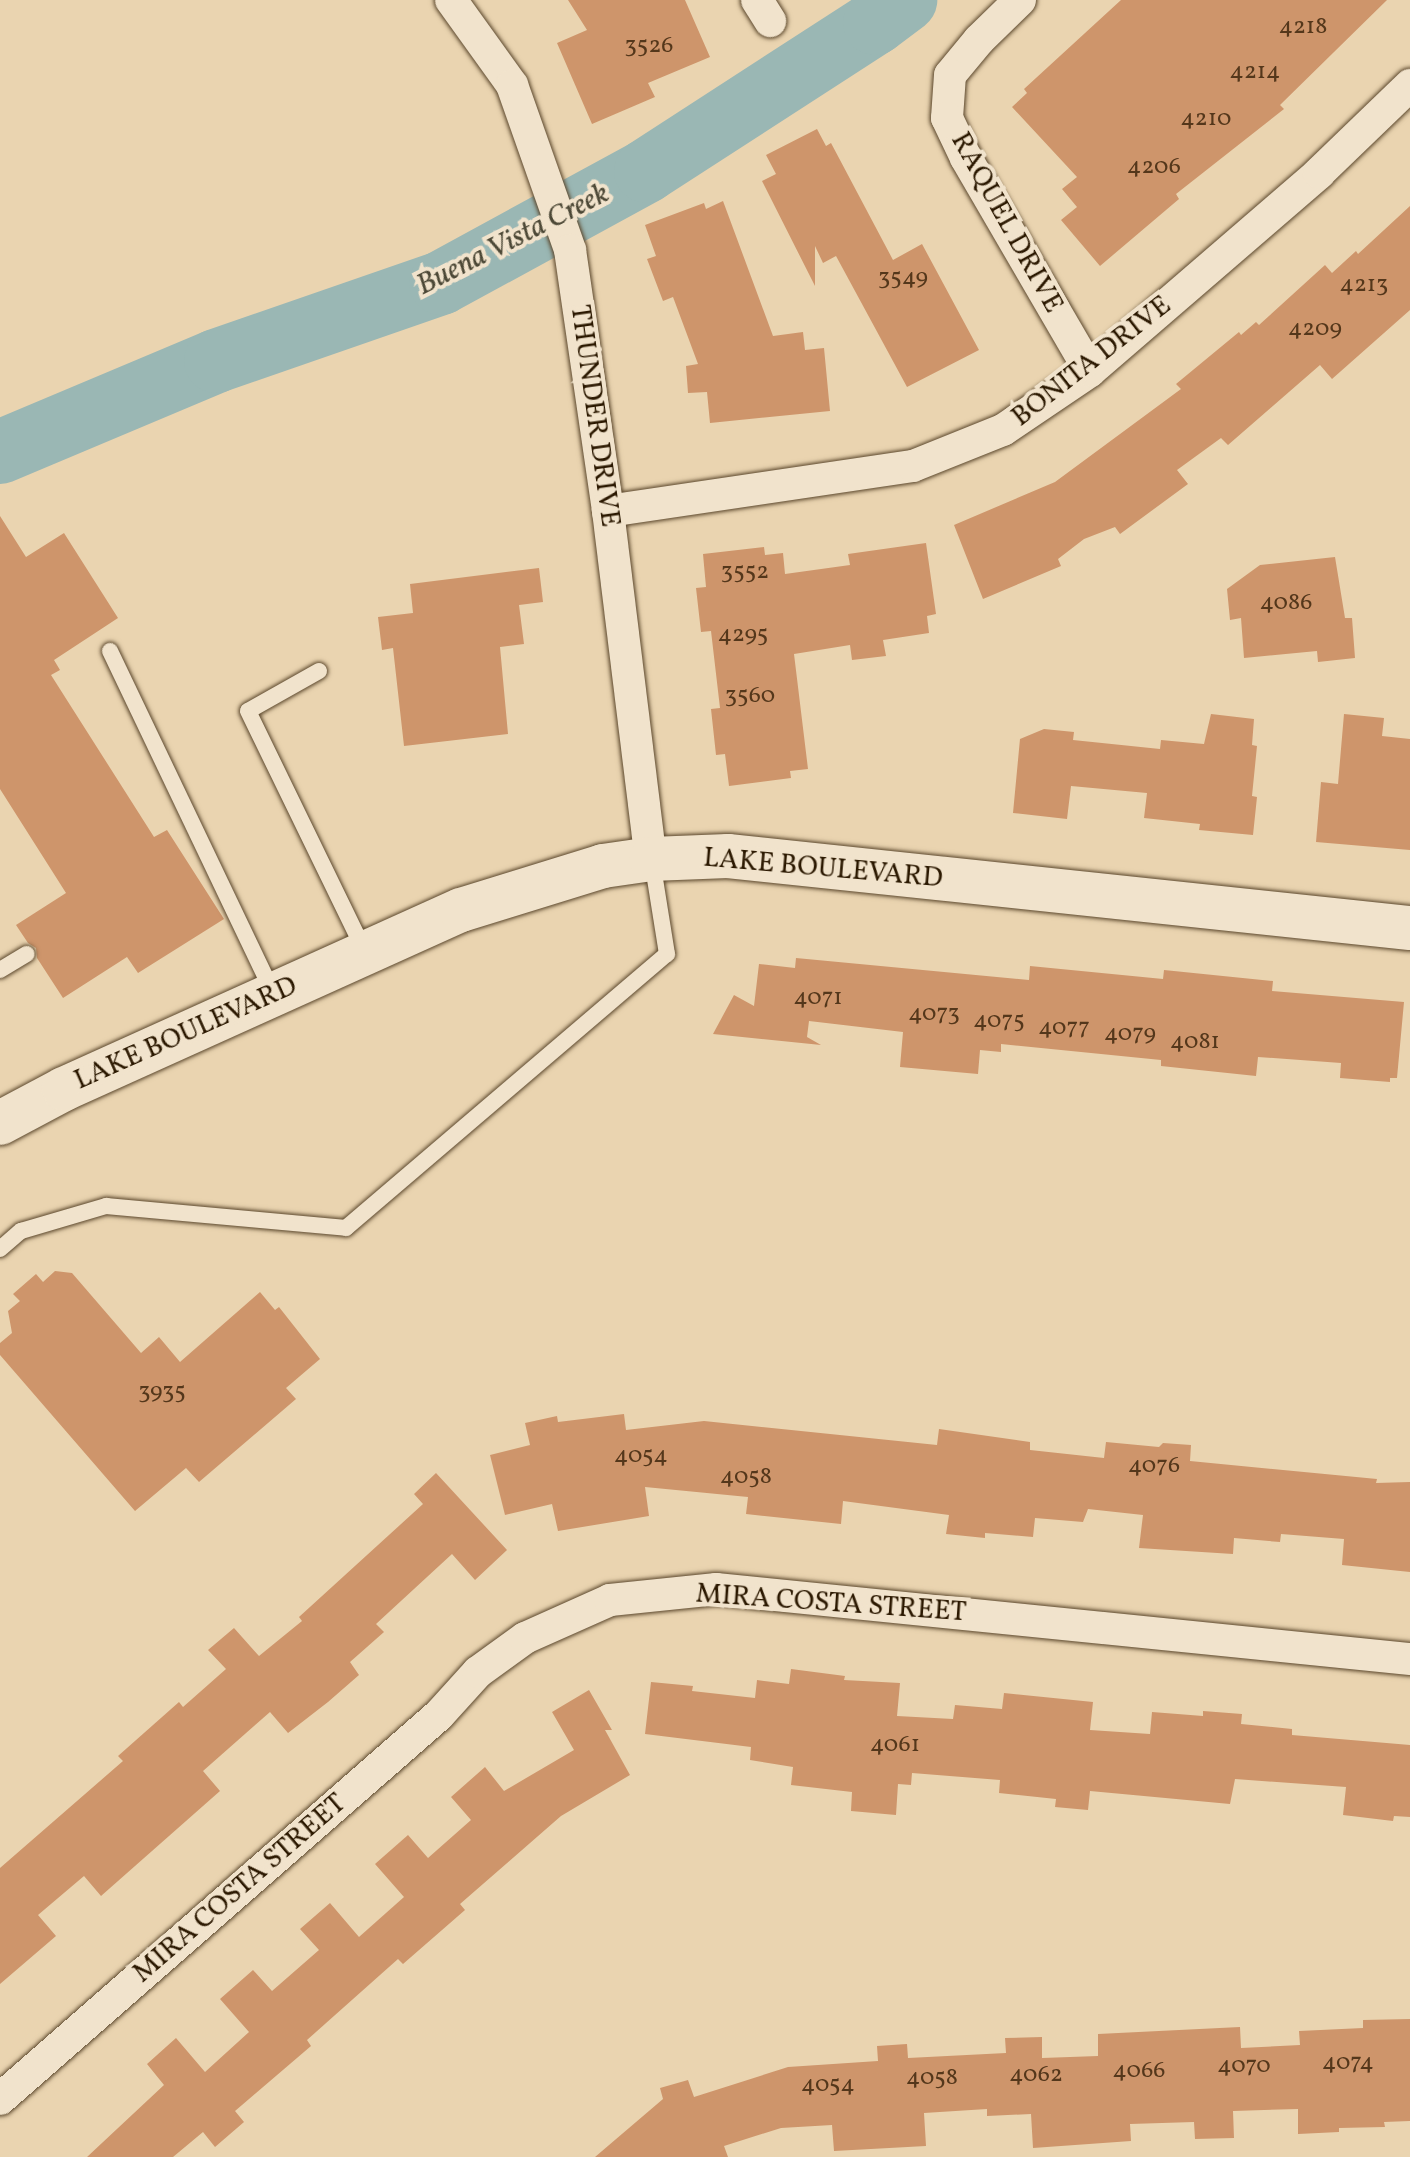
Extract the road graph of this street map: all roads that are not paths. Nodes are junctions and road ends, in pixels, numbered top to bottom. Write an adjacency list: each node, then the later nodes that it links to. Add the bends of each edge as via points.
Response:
1 (451, 0): 5 (street, THUNDER DRIVE, via 512,85 570,250)
2 (1020, 0): 4 (street, RAQUEL DRIVE, via 950,75 947,118)
3 (1410, 85): 4 (street, BONITA DRIVE, via 1319,173)
4 (1090, 371): 5 (street, BONITA DRIVE, via 1003,430 913,466)
5 (608, 511): 8 (street, THUNDER DRIVE)
6 (110, 651): 13 (lane)
7 (319, 671): 10 (lane, via 248,711)
8 (651, 859): 9 (main road, LAKE BOULEVARD, via 728,856); 10 (main road, LAKE BOULEVARD, via 603,866 461,910); 15 (lane, via 667,954 346,1228 106,1206 21,1231)
9 (1410, 928)
10 (366, 953): 13 (main road, LAKE BOULEVARD)
11 (27, 954): 12 (lane)
12 (0, 970)
13 (273, 994): 14 (main road, LAKE BOULEVARD)
14 (0, 1123)
15 (0, 1249)
16 (1410, 1659): 17 (street, MIRA COSTA STREET, via 716,1589 610,1600 525,1638 478,1672 439,1715)
17 (0, 2099)

